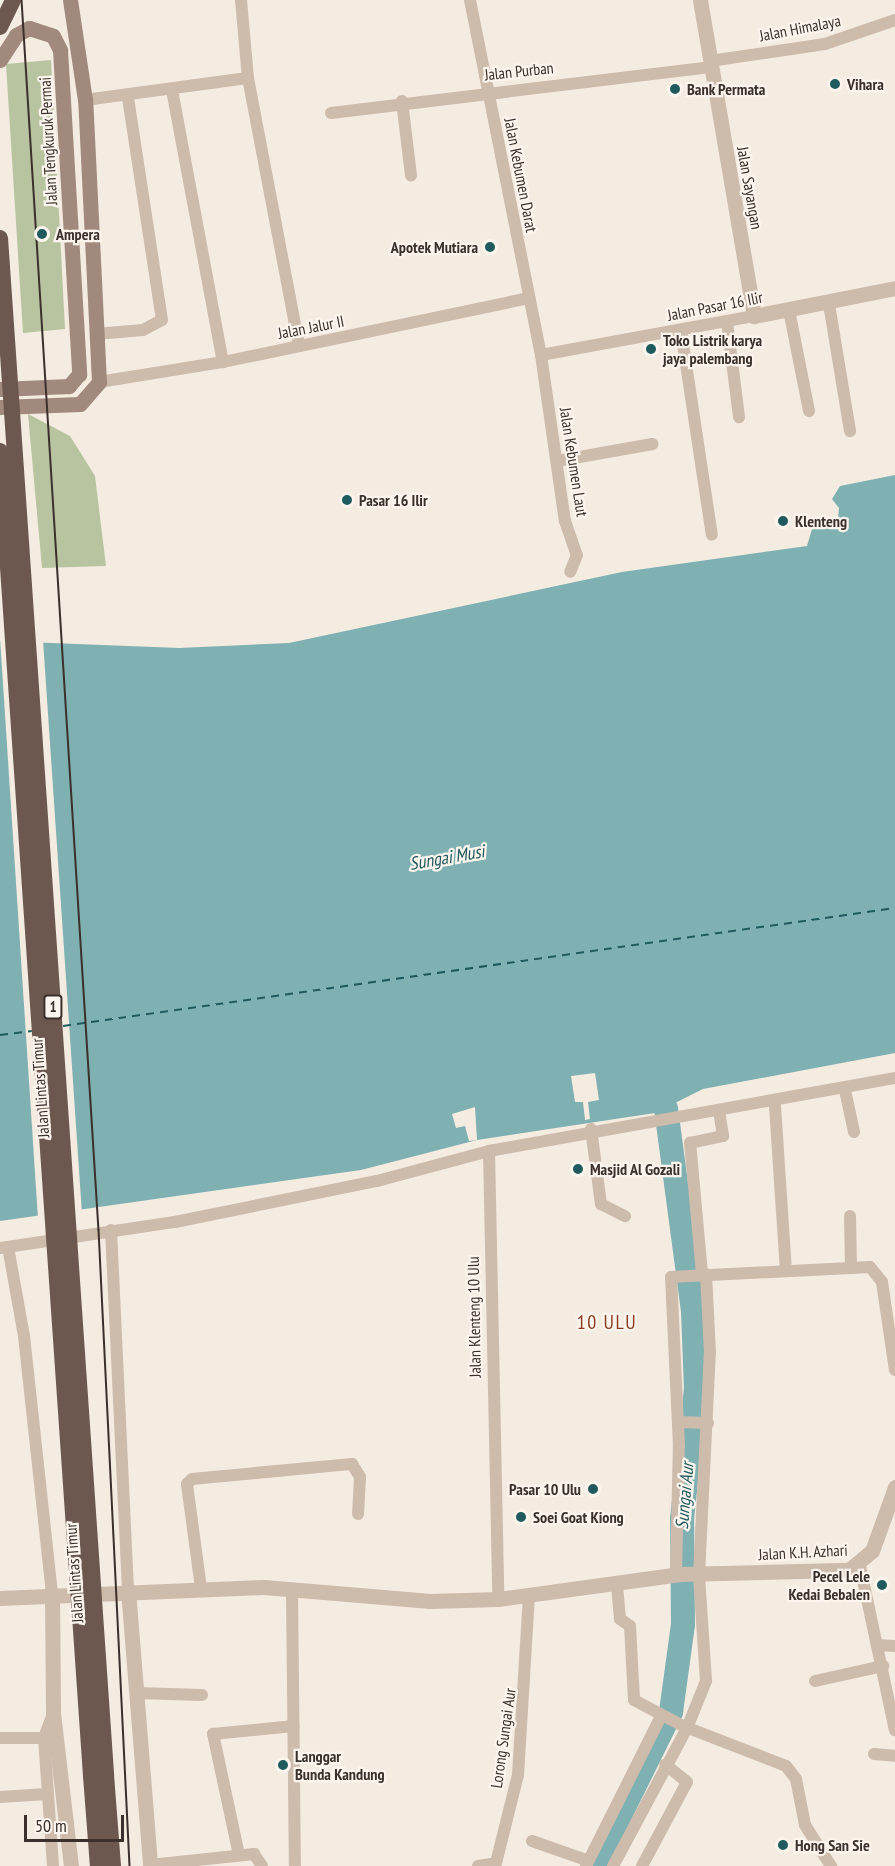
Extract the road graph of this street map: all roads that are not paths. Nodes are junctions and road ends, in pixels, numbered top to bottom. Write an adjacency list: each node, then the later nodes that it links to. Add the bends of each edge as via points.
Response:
1 (6, 0): 7 (highway)
2 (12, 0): 9 (highway)
3 (70, 0): 10 (main road)
4 (241, 0): 14 (street)
5 (470, 0): 16 (street, Jalan Kebumen Darat)
6 (700, 0): 13 (street, Jalan Sayangan)
7 (0, 4)
8 (895, 20): 13 (street, Jalan Himalaya, via 825,44)
9 (0, 27)
10 (76, 41): 11 (main road); 18 (main road)
11 (57, 42): 12 (main road, via 45,31 22,30); 35 (main road, Jalan Tengkuruk Permai, via 80,374 69,386)
12 (0, 60)
13 (710, 64): 16 (street, Jalan Purban); 27 (street, Jalan Sayangan)
14 (248, 78): 15 (street); 31 (street)
15 (172, 90): 17 (street); 33 (street)
16 (487, 91): 19 (street, Jalan Purban); 24 (street, Jalan Kebumen Darat)
17 (128, 97): 18 (street); 30 (street, via 162,320 143,330)
18 (85, 100): 30 (main road)
19 (402, 102): 20 (street, Jalan Purban); 21 (street)
20 (331, 113)
21 (411, 175)
22 (0, 237): 92 (highway, Jalan Lintas Timur / 1, bridge)
23 (895, 288): 25 (street, Jalan Pasar 16 Ilir)
24 (529, 298): 31 (street, Jalan Jalur II); 32 (street, Jalan Kebumen Darat)
25 (829, 304): 26 (street, Jalan Pasar 16 Ilir); 39 (street)
26 (789, 310): 27 (street, Jalan Pasar 16 Ilir); 37 (street)
27 (754, 316): 28 (street, Jalan Pasar 16 Ilir)
28 (728, 322): 29 (street, Jalan Pasar 16 Ilir); 38 (street)
29 (681, 331): 32 (street, Jalan Pasar 16 Ilir); 43 (street)
30 (96, 334): 34 (main road)
31 (299, 346): 33 (street, Jalan Jalur II)
32 (541, 356): 42 (street, Jalan Kebumen Laut)
33 (223, 362): 34 (street, Jalan Jalur II)
34 (99, 382): 36 (main road, via 80,404)
35 (0, 389)
36 (0, 407)
37 (808, 411)
38 (739, 417)
39 (850, 431)
40 (652, 444): 42 (street)
41 (0, 451): 92 (highway, Jalan Lintas Timur / 1, bridge)
42 (557, 461): 44 (street, Jalan Kebumen Laut, via 577,555)
43 (712, 535)
44 (570, 572)
45 (895, 1078): 46 (street)
46 (845, 1090): 49 (street); 50 (street)
47 (775, 1106): 57 (street)
48 (720, 1116): 58 (street, via 723,1136 690,1143)
49 (591, 1130): 51 (street); 52 (street, via 601,1204)
50 (854, 1132)
51 (489, 1151): 54 (street, via 377,1181); 76 (street, Jalan Klenteng 10 Ulu)
52 (625, 1216)
53 (850, 1216): 56 (street)
54 (111, 1230): 55 (street); 72 (street)
55 (4, 1248): 73 (street, via 24,1336)
56 (851, 1268): 57 (street); 59 (street, via 876,1271)
57 (786, 1270): 58 (street)
58 (702, 1274): 61 (street, via 670,1279); 62 (street)
59 (891, 1320): 60 (street)
60 (895, 1370)
61 (681, 1422): 62 (street); 67 (street)
62 (706, 1423): 68 (street)
63 (895, 1487): 65 (street, Jalan K.H. Azhari)
64 (358, 1514): 70 (street, via 360,1477 352,1464 192,1479 187,1484)
65 (890, 1514): 66 (street, Jalan K.H. Azhari)
66 (860, 1566): 68 (street, Jalan K.H. Azhari); 77 (street)
67 (678, 1574): 68 (street, Jalan K.H. Azhari); 69 (street, Jalan K.H. Azhari)
68 (698, 1574): 85 (street, via 707,1669)
69 (617, 1585): 74 (street, Jalan K.H. Azhari); 83 (street, via 620,1619 630,1626 634,1700)
70 (201, 1588): 71 (street, Jalan K.H. Azhari); 72 (street, Jalan K.H. Azhari)
71 (292, 1589): 76 (street, Jalan K.H. Azhari, via 430,1601); 84 (street)
72 (128, 1590): 73 (street, Jalan K.H. Azhari); 81 (street)
73 (52, 1594): 75 (street, Jalan K.H. Azhari); 88 (street)
74 (529, 1597): 76 (street, Jalan K.H. Azhari); 98 (street, Lorong Sungai Aur, via 522,1747)
75 (0, 1598)
76 (498, 1599)
77 (877, 1645): 78 (street); 79 (street)
78 (895, 1646)
79 (883, 1666): 80 (street); 86 (street)
80 (815, 1681)
81 (136, 1693): 82 (street); 99 (street)
82 (202, 1695)
83 (662, 1716): 85 (street); 97 (street)
84 (294, 1726): 96 (street, via 213,1734); 105 (street)
85 (685, 1727): 91 (street); 109 (street, via 786,1766 796,1779 805,1825)
86 (895, 1730)
87 (0, 1738): 88 (street)
88 (52, 1738): 93 (street); 101 (street)
89 (874, 1754): 90 (street)
90 (895, 1756)
91 (665, 1764): 107 (street); 108 (street, via 687,1782)
92 (98, 1775): 102 (highway, Jalan Lintas Timur / 1); 103 (highway, Jalan Lintas Timur / 1)
93 (47, 1794): 94 (street); 100 (street)
94 (0, 1797)
95 (532, 1841): 97 (street)
96 (239, 1855): 99 (street); 104 (street, via 255,1854)
97 (588, 1863)
98 (499, 1864): 106 (street, Lorong Sungai Aur)
99 (150, 1865)
100 (53, 1866)
101 (71, 1866)
102 (98, 1866)
103 (113, 1866)
104 (262, 1866)
105 (295, 1866)
106 (478, 1866)
107 (614, 1866)
108 (642, 1866)
109 (831, 1866)

